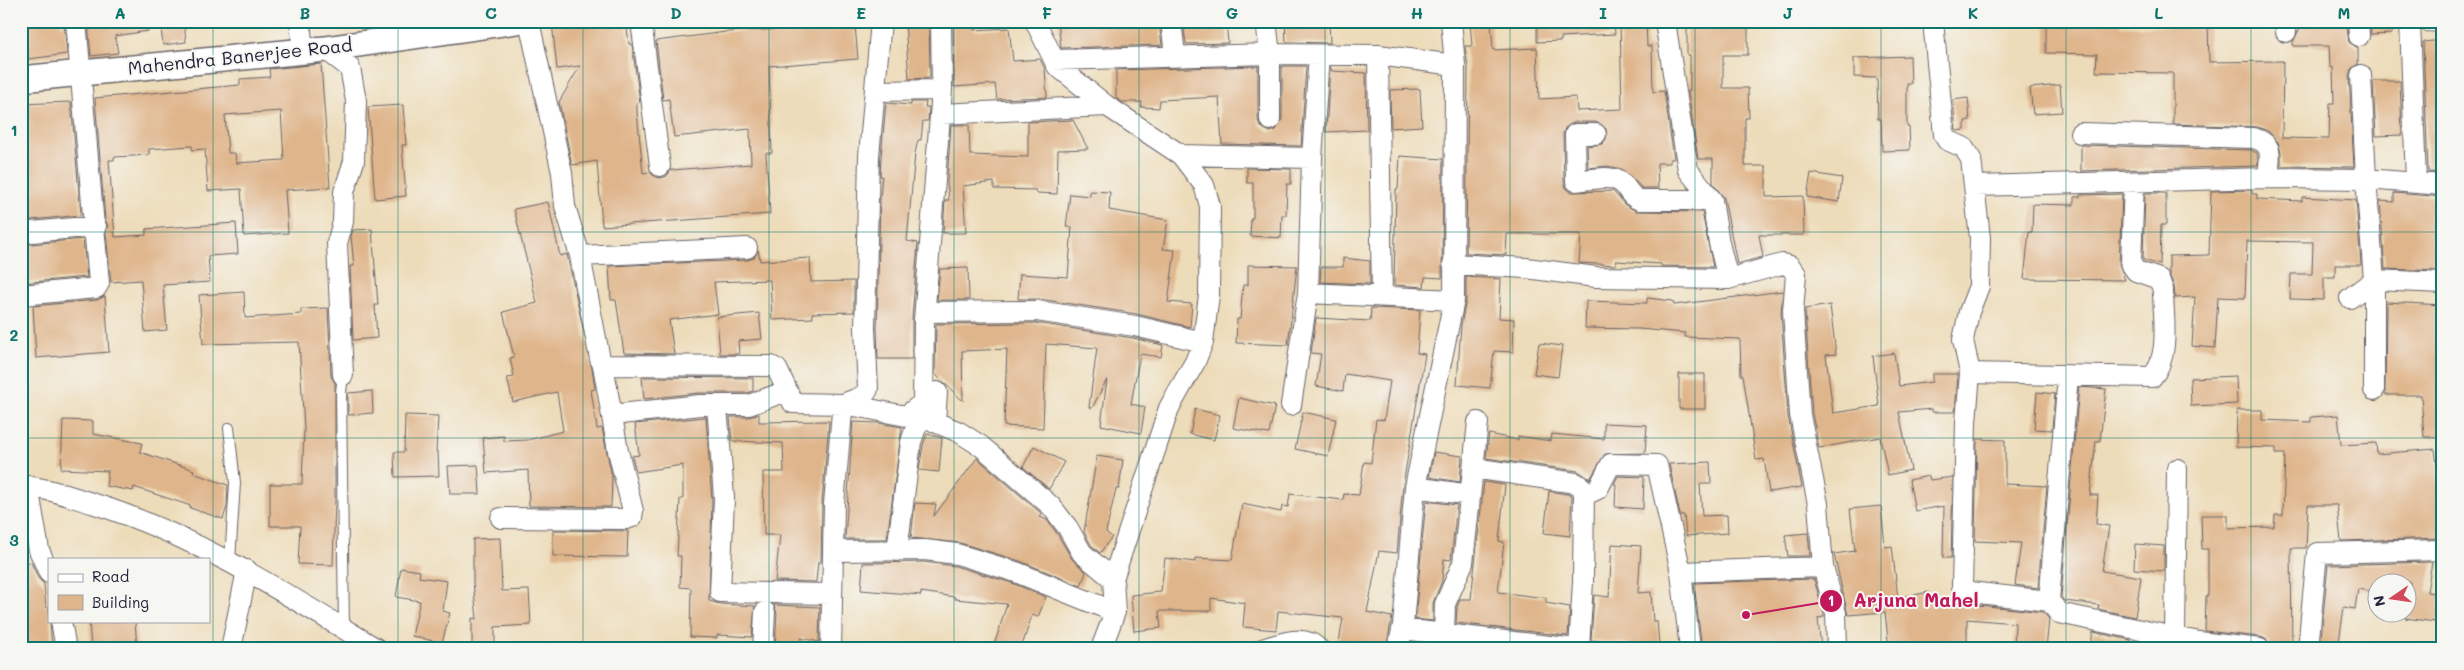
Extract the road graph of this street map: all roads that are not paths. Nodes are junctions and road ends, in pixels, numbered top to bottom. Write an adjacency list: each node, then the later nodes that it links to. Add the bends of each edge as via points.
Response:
1 (76, 21): 24 (street)
2 (300, 21): 17 (street)
3 (517, 21): 17 (street, Mahendra Banerjee Road)
4 (529, 21): 47 (street, via 562,173 565,206)
5 (641, 21): 36 (street)
6 (881, 21): 28 (street)
7 (941, 21): 27 (street)
8 (1035, 21): 22 (street)
9 (1171, 21): 20 (street)
10 (1266, 21): 18 (street)
11 (1451, 21): 23 (street)
12 (1666, 21): 43 (street, via 1688,170)
13 (1933, 21): 42 (street, via 1944,135 1968,152)
14 (2410, 21): 40 (street)
15 (2426, 21): 16 (street)
16 (2443, 22)
17 (314, 51): 24 (street, Mahendra Banerjee Road); 61 (street, via 350,68 356,102 354,161 344,192 343,222 337,243)
18 (1270, 54): 19 (street); 20 (street); 31 (street)
19 (1319, 54): 21 (street); 35 (street)
20 (1175, 55): 22 (street)
21 (1378, 56): 23 (street); 54 (street)
22 (1054, 60): 29 (street, via 1066,75)
23 (1455, 65): 48 (street)
24 (80, 72): 26 (street, Mahendra Banerjee Road); 44 (street)
25 (2361, 76): 38 (street)
26 (21, 79)
27 (942, 90): 28 (street); 30 (street)
28 (876, 91): 66 (street, via 869,156 865,329 868,389 860,398)
29 (1107, 106): 30 (street); 34 (street)
30 (941, 114): 57 (street)
31 (1270, 120)
32 (2080, 133): 37 (street, via 2254,138 2264,141 2270,150)
33 (1596, 134): 43 (street, via 1574,134 1576,181 1611,178 1623,184 1631,197 1640,200)
34 (1181, 155): 35 (street); 58 (street, via 1204,185 1210,206 1209,295)
35 (1312, 158): 52 (street)
36 (660, 166)
37 (2268, 178): 38 (street); 39 (street)
38 (2366, 180): 40 (street); 50 (street)
39 (2134, 182): 42 (street); 62 (street, via 2131,264 2136,271 2159,279 2161,284 2163,358 2152,377)
40 (2416, 182): 41 (street)
41 (2443, 185)
42 (1976, 186): 60 (street, via 1979,286 1963,340)
43 (1712, 200): 49 (street)
44 (96, 226): 45 (street); 53 (street, via 99,287)
45 (21, 233)
46 (747, 248): 47 (street)
47 (580, 256): 59 (street)
48 (1453, 264): 49 (street, via 1526,268 1596,277); 56 (street)
49 (1728, 279): 83 (street, via 1782,264 1790,266 1796,274 1793,311 1800,415 1818,504)
50 (2374, 280): 51 (street); 55 (street); 63 (street)
51 (2443, 283)
52 (1308, 293): 54 (street); 68 (street)
53 (21, 295)
54 (1382, 297): 56 (street)
55 (2350, 298)
56 (1454, 300): 75 (street)
57 (925, 312): 58 (street, via 1037,311 1135,326); 65 (street, via 923,404)
58 (1203, 342): 87 (street, via 1169,408)
59 (603, 365): 64 (street, via 771,366 777,369); 69 (street)
60 (1970, 372): 62 (street); 89 (street, via 1962,587 1970,592)
61 (343, 375): 93 (lane)
62 (2068, 376): 89 (street)
63 (2374, 390)
64 (786, 391): 66 (street, via 796,404); 67 (street, via 749,405)
65 (937, 392): 66 (street, via 906,416); 81 (street, via 911,442); 87 (street, via 935,422 981,446 1051,506 1082,553)
66 (844, 404): 80 (street, via 834,504)
67 (717, 405): 69 (street); 88 (street, via 724,490 720,592)
68 (1291, 405)
69 (612, 415): 78 (street, via 632,517 626,520)
70 (1478, 422): 72 (street)
71 (228, 428): 82 (lane, via 235,483)
72 (1473, 468): 76 (street); 77 (street, via 1576,483 1584,489)
73 (2177, 469): 96 (street)
74 (24, 486): 82 (street, via 129,515); 85 (street, via 39,550)
75 (1415, 487): 76 (street); 94 (street)
76 (1470, 495): 95 (street, via 1463,563 1445,604)
77 (1585, 495): 86 (street, via 1598,489 1611,464 1657,465); 106 (street)
78 (500, 518)
79 (2443, 550): 110 (street, via 2317,553)
80 (833, 551): 81 (street); 88 (street)
81 (897, 551): 91 (street, via 957,554 1016,572)
82 (230, 561): 84 (street)
83 (1823, 567): 86 (street); 108 (street, via 1836,613)
84 (247, 570): 93 (street); 98 (street)
85 (48, 571)
86 (1681, 572): 107 (street)
87 (1113, 579): 91 (street)
88 (832, 594): 101 (street)
89 (2048, 601): 96 (street, via 2059,613)
90 (764, 612): 100 (street)
91 (1115, 612): 102 (street)
92 (61, 622): 97 (street)
93 (344, 629): 99 (street)
94 (1402, 629): 95 (street); 105 (street)
95 (1444, 634): 106 (street)
96 (2174, 637): 109 (street)
97 (66, 649)
98 (231, 649)
99 (377, 649)
100 (763, 649)
101 (831, 649)
102 (1101, 649)
103 (1262, 649): 104 (street, via 1296,640 1315,644)
104 (1319, 649)
105 (1398, 649)
106 (1578, 649)
107 (1690, 649)
108 (1837, 649)
109 (2260, 649)
110 (2308, 649)

